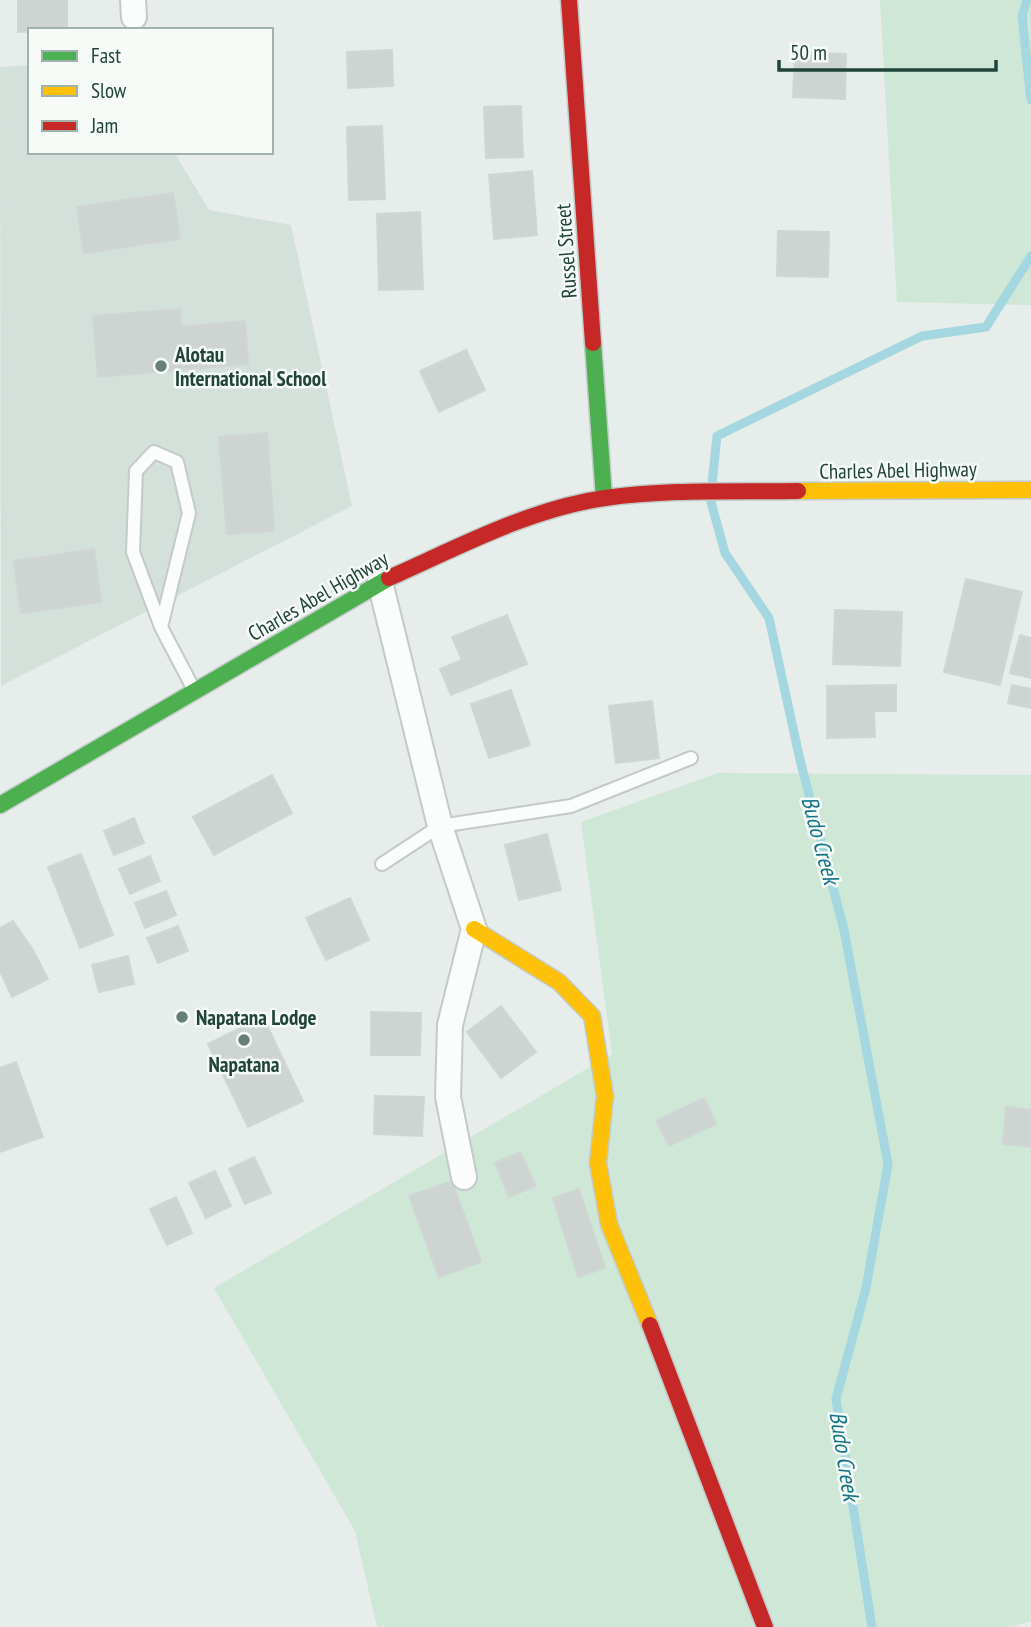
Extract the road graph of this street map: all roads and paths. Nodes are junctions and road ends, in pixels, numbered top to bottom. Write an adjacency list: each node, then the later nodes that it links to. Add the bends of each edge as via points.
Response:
1 (569, 0): 3 (street, Russel Street)
2 (1031, 490): 3 (street, Charles Abel Highway, via 683,492)
3 (604, 498): 4 (street, Charles Abel Highway, via 524,518)
4 (380, 582): 6 (street, Charles Abel Highway); 9 (street)
5 (162, 627): 5 (lane, via 134,552 136,471 154,452 177,462 188,513); 6 (lane)
6 (195, 691): 8 (street, Charles Abel Highway)
7 (691, 758): 9 (lane, via 571,806)
8 (0, 805)
9 (440, 826): 10 (lane); 11 (street)
10 (382, 864)
11 (474, 929): 12 (street, via 450,1025 448,1097); 13 (street, via 559,982 592,1016 605,1097 598,1163 609,1224 688,1418)
12 (464, 1177)
13 (765, 1627)

